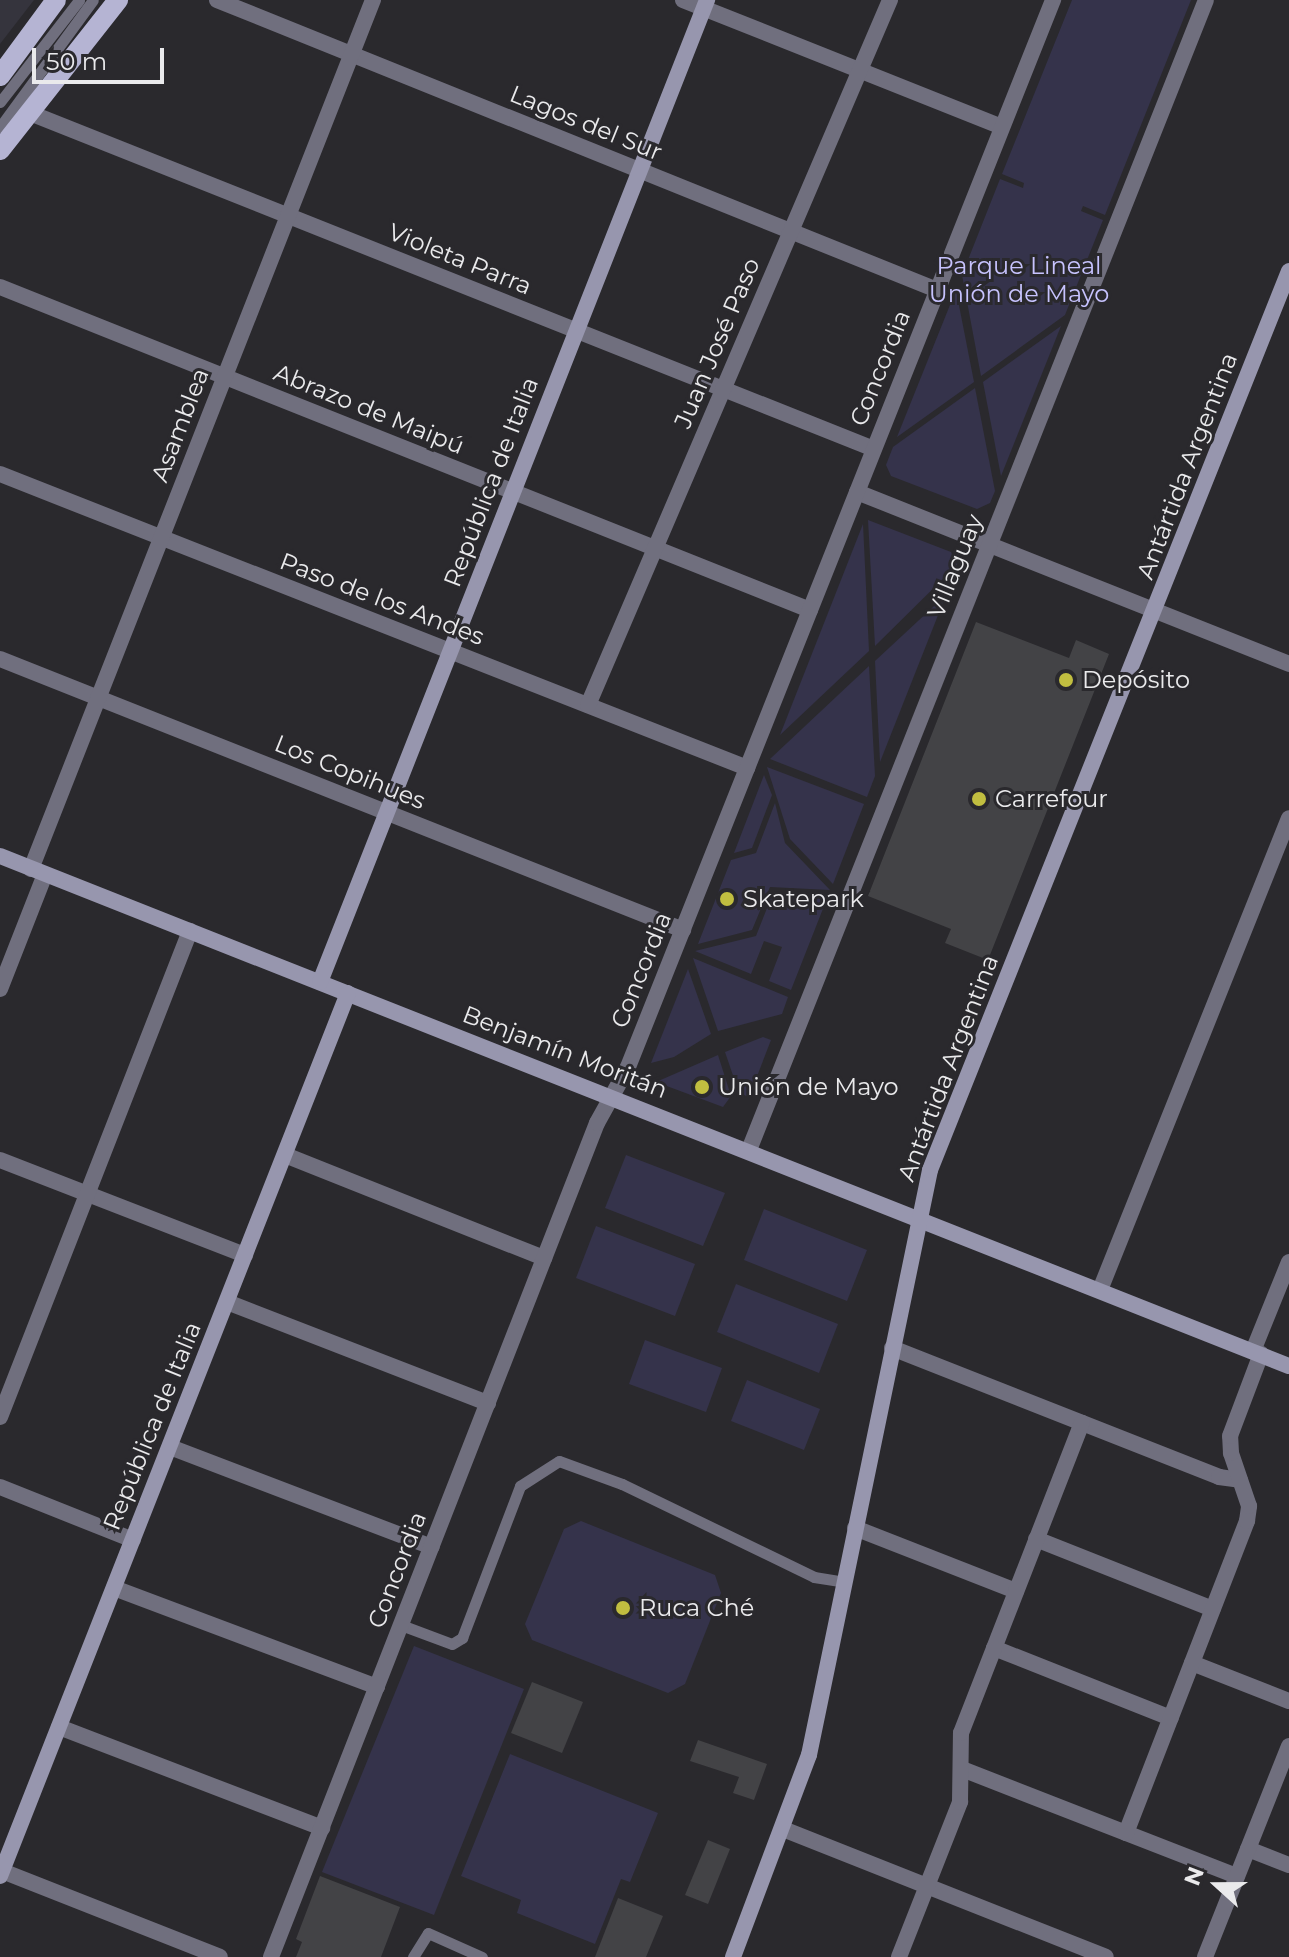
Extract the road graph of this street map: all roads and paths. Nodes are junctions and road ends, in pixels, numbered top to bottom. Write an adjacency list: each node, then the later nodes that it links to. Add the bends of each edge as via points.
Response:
1 (56, 0): 14 (main road)
2 (79, 0): 15 (lane)
3 (93, 0): 17 (lane)
4 (118, 0): 16 (main road)
5 (217, 0): 12 (street, Lagos del Sur)
6 (373, 0): 12 (street, Asamblea)
7 (683, 0): 11 (street)
8 (890, 0): 13 (street, Juan José Paso)
9 (1053, 0): 18 (street, Concordia)
10 (1206, 0): 34 (street, Villaguay)
11 (705, 4): 13 (street); 20 (street, República de Italia)
12 (352, 55): 20 (street, Lagos del Sur); 21 (street, Asamblea)
13 (859, 70): 18 (street); 22 (street, Juan José Paso)
14 (0, 76)
15 (0, 102)
16 (30, 113): 19 (main road); 21 (street, Violeta Parra)
17 (0, 127)
18 (1002, 127): 25 (street, Concordia)
19 (0, 150)
20 (640, 171): 22 (street, Lagos del Sur); 26 (street, República de Italia)
21 (288, 216): 26 (street, Violeta Parra); 27 (street, Asamblea)
22 (791, 231): 25 (street, Lagos del Sur); 28 (street, Juan José Paso)
23 (1289, 271): 37 (street, Antártida Argentina)
24 (0, 287): 27 (street, Abrazo de Maipú)
25 (937, 290): 29 (street, Concordia)
26 (576, 331): 28 (street, Violeta Parra); 31 (street, República de Italia)
27 (224, 378): 31 (street, Abrazo de Maipú); 33 (street, Asamblea)
28 (723, 389): 29 (street, Violeta Parra); 35 (street, Juan José Paso)
29 (874, 449): 32 (street, Concordia)
30 (0, 474): 33 (street, Paso de los Andes)
31 (513, 492): 35 (street, Abrazo de Maipú); 38 (street, República de Italia)
32 (857, 492): 34 (street); 36 (street, Concordia)
33 (161, 538): 38 (street, Paso de los Andes); 41 (street, Asamblea)
34 (990, 545): 37 (street); 54 (street, Villaguay)
35 (655, 548): 36 (street, Abrazo de Maipú); 42 (street, Juan José Paso)
36 (810, 610): 43 (street, Concordia)
37 (1157, 611): 40 (street); 58 (street, Antártida Argentina, via 936,1153)
38 (450, 651): 42 (street, Paso de los Andes); 44 (street, República de Italia)
39 (0, 659): 41 (street, Los Copihues)
40 (1289, 664)
41 (98, 698): 44 (street, Los Copihues); 47 (street, Asamblea)
42 (588, 705): 43 (street, Paso de los Andes)
43 (747, 768): 48 (street, Concordia)
44 (386, 812): 48 (street, Los Copihues); 50 (street, República de Italia)
45 (1289, 818): 62 (street)
46 (0, 856): 47 (street, Benjamín Moritán)
47 (38, 872): 49 (street, Benjamín Moritán); 51 (street, Asamblea)
48 (683, 930): 53 (street, Concordia)
49 (190, 931): 50 (street, Benjamín Moritán); 57 (street)
50 (320, 982): 52 (street, Benjamín Moritán)
51 (0, 989)
52 (348, 993): 53 (street, Benjamín Moritán); 55 (street, República de Italia)
53 (612, 1097): 54 (street, Benjamín Moritán); 60 (street, Concordia)
54 (749, 1150): 58 (street, Benjamín Moritán)
55 (285, 1155): 59 (street, República de Italia); 60 (street)
56 (0, 1160): 57 (street)
57 (87, 1194): 59 (street); 68 (street)
58 (919, 1217): 62 (street, Benjamín Moritán); 64 (street, Antártida Argentina)
59 (245, 1255): 63 (street, República de Italia)
60 (544, 1258): 67 (street, Concordia)
61 (1289, 1262): 65 (street)
62 (1100, 1290): 65 (street, Benjamín Moritán)
63 (227, 1302): 67 (street); 70 (street, República de Italia)
64 (892, 1348): 69 (street); 73 (street, Antártida Argentina)
65 (1257, 1353): 66 (street, Benjamín Moritán); 71 (street, via 1230,1436)
66 (1289, 1366)
67 (488, 1403): 76 (street, Concordia)
68 (0, 1417)
69 (1082, 1423): 71 (street); 74 (street)
70 (170, 1447): 75 (street, República de Italia); 76 (street)
71 (1240, 1480): 80 (street, via 1249,1513)
72 (0, 1487): 75 (street)
73 (855, 1528): 77 (street, Antártida Argentina); 79 (street)
74 (1036, 1539): 79 (street); 80 (street)
75 (133, 1540): 78 (street, República de Italia)
76 (432, 1547): 81 (street, Concordia)
77 (845, 1582): 81 (lane, via 814,1577 622,1484 559,1461 520,1486 462,1638 452,1644); 91 (street, Antártida Argentina, via 809,1755)
78 (114, 1588): 84 (street); 87 (street, República de Italia)
79 (1016, 1591): 82 (street)
80 (1213, 1609): 83 (street)
81 (401, 1625): 84 (street, Concordia)
82 (994, 1648): 86 (street); 89 (street, via 959,1740)
83 (1192, 1663): 85 (street); 86 (street)
84 (377, 1687): 90 (street, Concordia)
85 (1289, 1701)
86 (1171, 1718): 92 (street)
87 (59, 1727): 90 (street); 93 (street, República de Italia)
88 (1289, 1746): 94 (street)
89 (962, 1769): 92 (street); 98 (street, via 960,1802)
90 (322, 1828): 100 (street, Concordia)
91 (783, 1829): 98 (street); 103 (street, Antártida Argentina)
92 (1126, 1833): 97 (street)
93 (6, 1843): 96 (street, República de Italia)
94 (1248, 1849): 95 (street); 97 (street)
95 (1289, 1865)
96 (1, 1874): 99 (street)
97 (1237, 1876): 106 (street)
98 (927, 1886): 104 (street); 105 (street)
99 (220, 1957)
100 (271, 1957)
101 (413, 1957): 102 (lane, via 428,1933)
102 (482, 1957)
103 (733, 1957)
104 (899, 1957)
105 (1106, 1957)
106 (1205, 1957)

